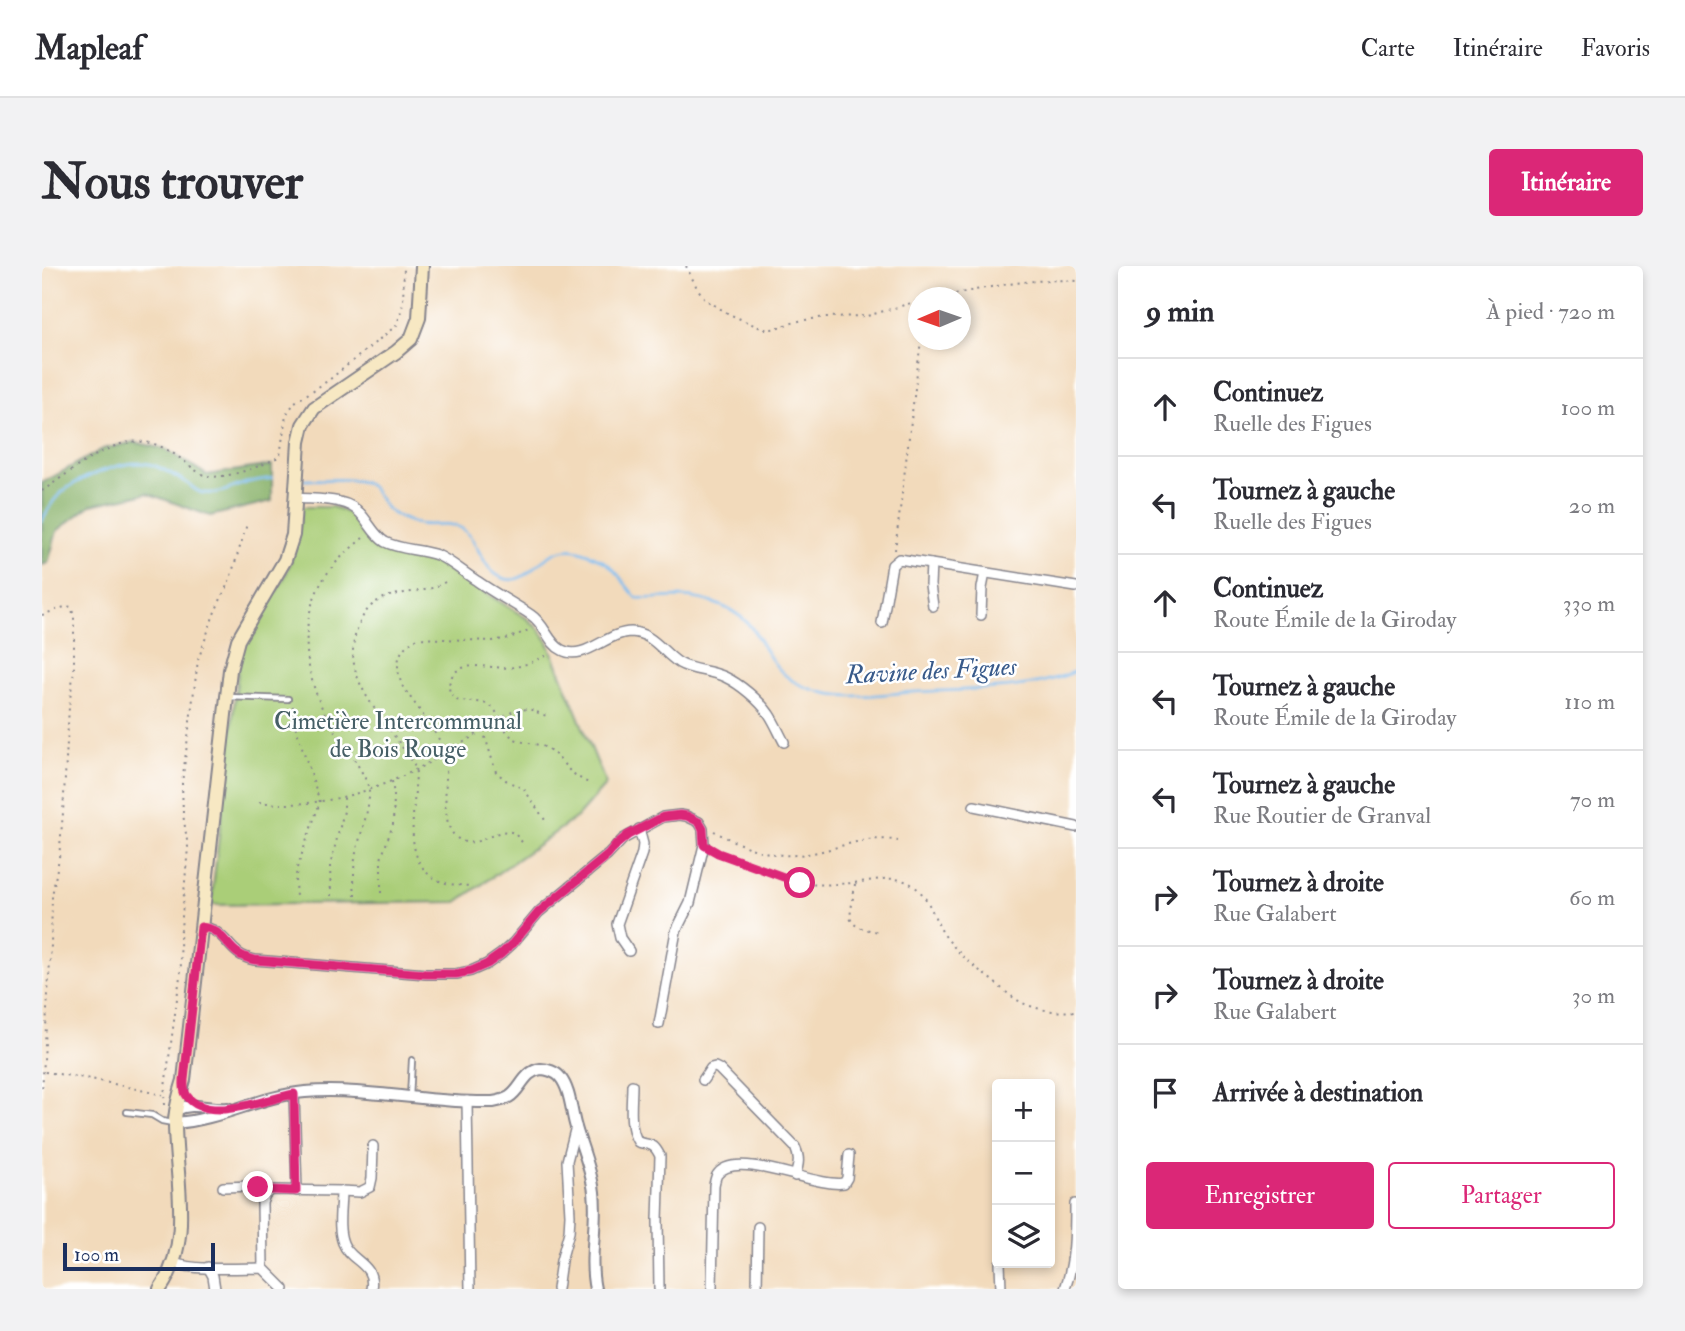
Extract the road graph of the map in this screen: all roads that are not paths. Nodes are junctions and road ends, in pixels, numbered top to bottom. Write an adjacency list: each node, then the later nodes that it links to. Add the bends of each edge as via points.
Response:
1 (422, 266): 2 (main road, via 419,318 411,339 314,408 303,425)
2 (296, 498): 9 (main road, via 293,535 285,560 239,640); 11 (street, via 353,506 384,542 443,558 532,616 558,649 576,653 621,633 651,638 682,665 724,676 743,689 769,714)
3 (931, 564): 4 (street); 6 (street); 8 (street, via 895,561)
4 (985, 573): 5 (street); 7 (street)
5 (1076, 587)
6 (933, 606)
7 (981, 615)
8 (883, 623)
9 (227, 697): 10 (lane); 15 (main road)
10 (288, 699)
11 (784, 742)
12 (974, 806): 13 (street)
13 (1076, 827)
14 (639, 829): 15 (street, via 539,912 501,954 471,971 426,974 255,960 238,955 213,930); 16 (street, via 642,853 617,924); 17 (street, via 672,815 687,816 703,829 704,845 690,903 676,932)
15 (201, 927): 19 (main road)
16 (629, 951)
17 (659, 1024)
18 (412, 1060): 23 (lane)
19 (184, 1080): 25 (street, via 186,1096); 28 (main road)
20 (703, 1080): 32 (street, via 711,1068 719,1069 795,1147 800,1156)
21 (632, 1085): 50 (street, via 635,1138 656,1147 660,1156)
22 (294, 1094): 23 (street, via 322,1091); 26 (street); 35 (street)
23 (410, 1097): 24 (street)
24 (467, 1101): 29 (street, via 507,1099 533,1072 551,1071 567,1091); 47 (street)
25 (197, 1105): 26 (street); 28 (street, via 184,1106)
26 (245, 1107): 28 (street, via 206,1119)
27 (127, 1112): 28 (lane, via 167,1122)
28 (175, 1116): 39 (main road, via 180,1237)
29 (576, 1126): 48 (street, via 567,1161 569,1232); 49 (street, via 594,1190)
30 (373, 1146): 36 (street, via 370,1187 360,1192)
31 (849, 1155): 32 (street, via 844,1183)
32 (795, 1176): 51 (street, via 743,1165 716,1175)
33 (223, 1186): 34 (street)
34 (270, 1190): 35 (street); 41 (street, via 262,1203)
35 (296, 1191): 36 (street)
36 (341, 1191): 46 (street, via 342,1242 368,1269)
37 (1075, 1204): 54 (street, via 1071,1271)
38 (758, 1227): 52 (street)
39 (174, 1263): 40 (street); 43 (main road)
40 (208, 1267): 41 (street); 44 (street)
41 (263, 1268): 45 (street)
42 (1000, 1268): 53 (street)
43 (160, 1289)
44 (215, 1289)
45 (284, 1289)
46 (371, 1289)
47 (470, 1289)
48 (557, 1289)
49 (595, 1289)
50 (659, 1289)
51 (712, 1289)
52 (757, 1289)
53 (1001, 1289)
54 (1065, 1289)

